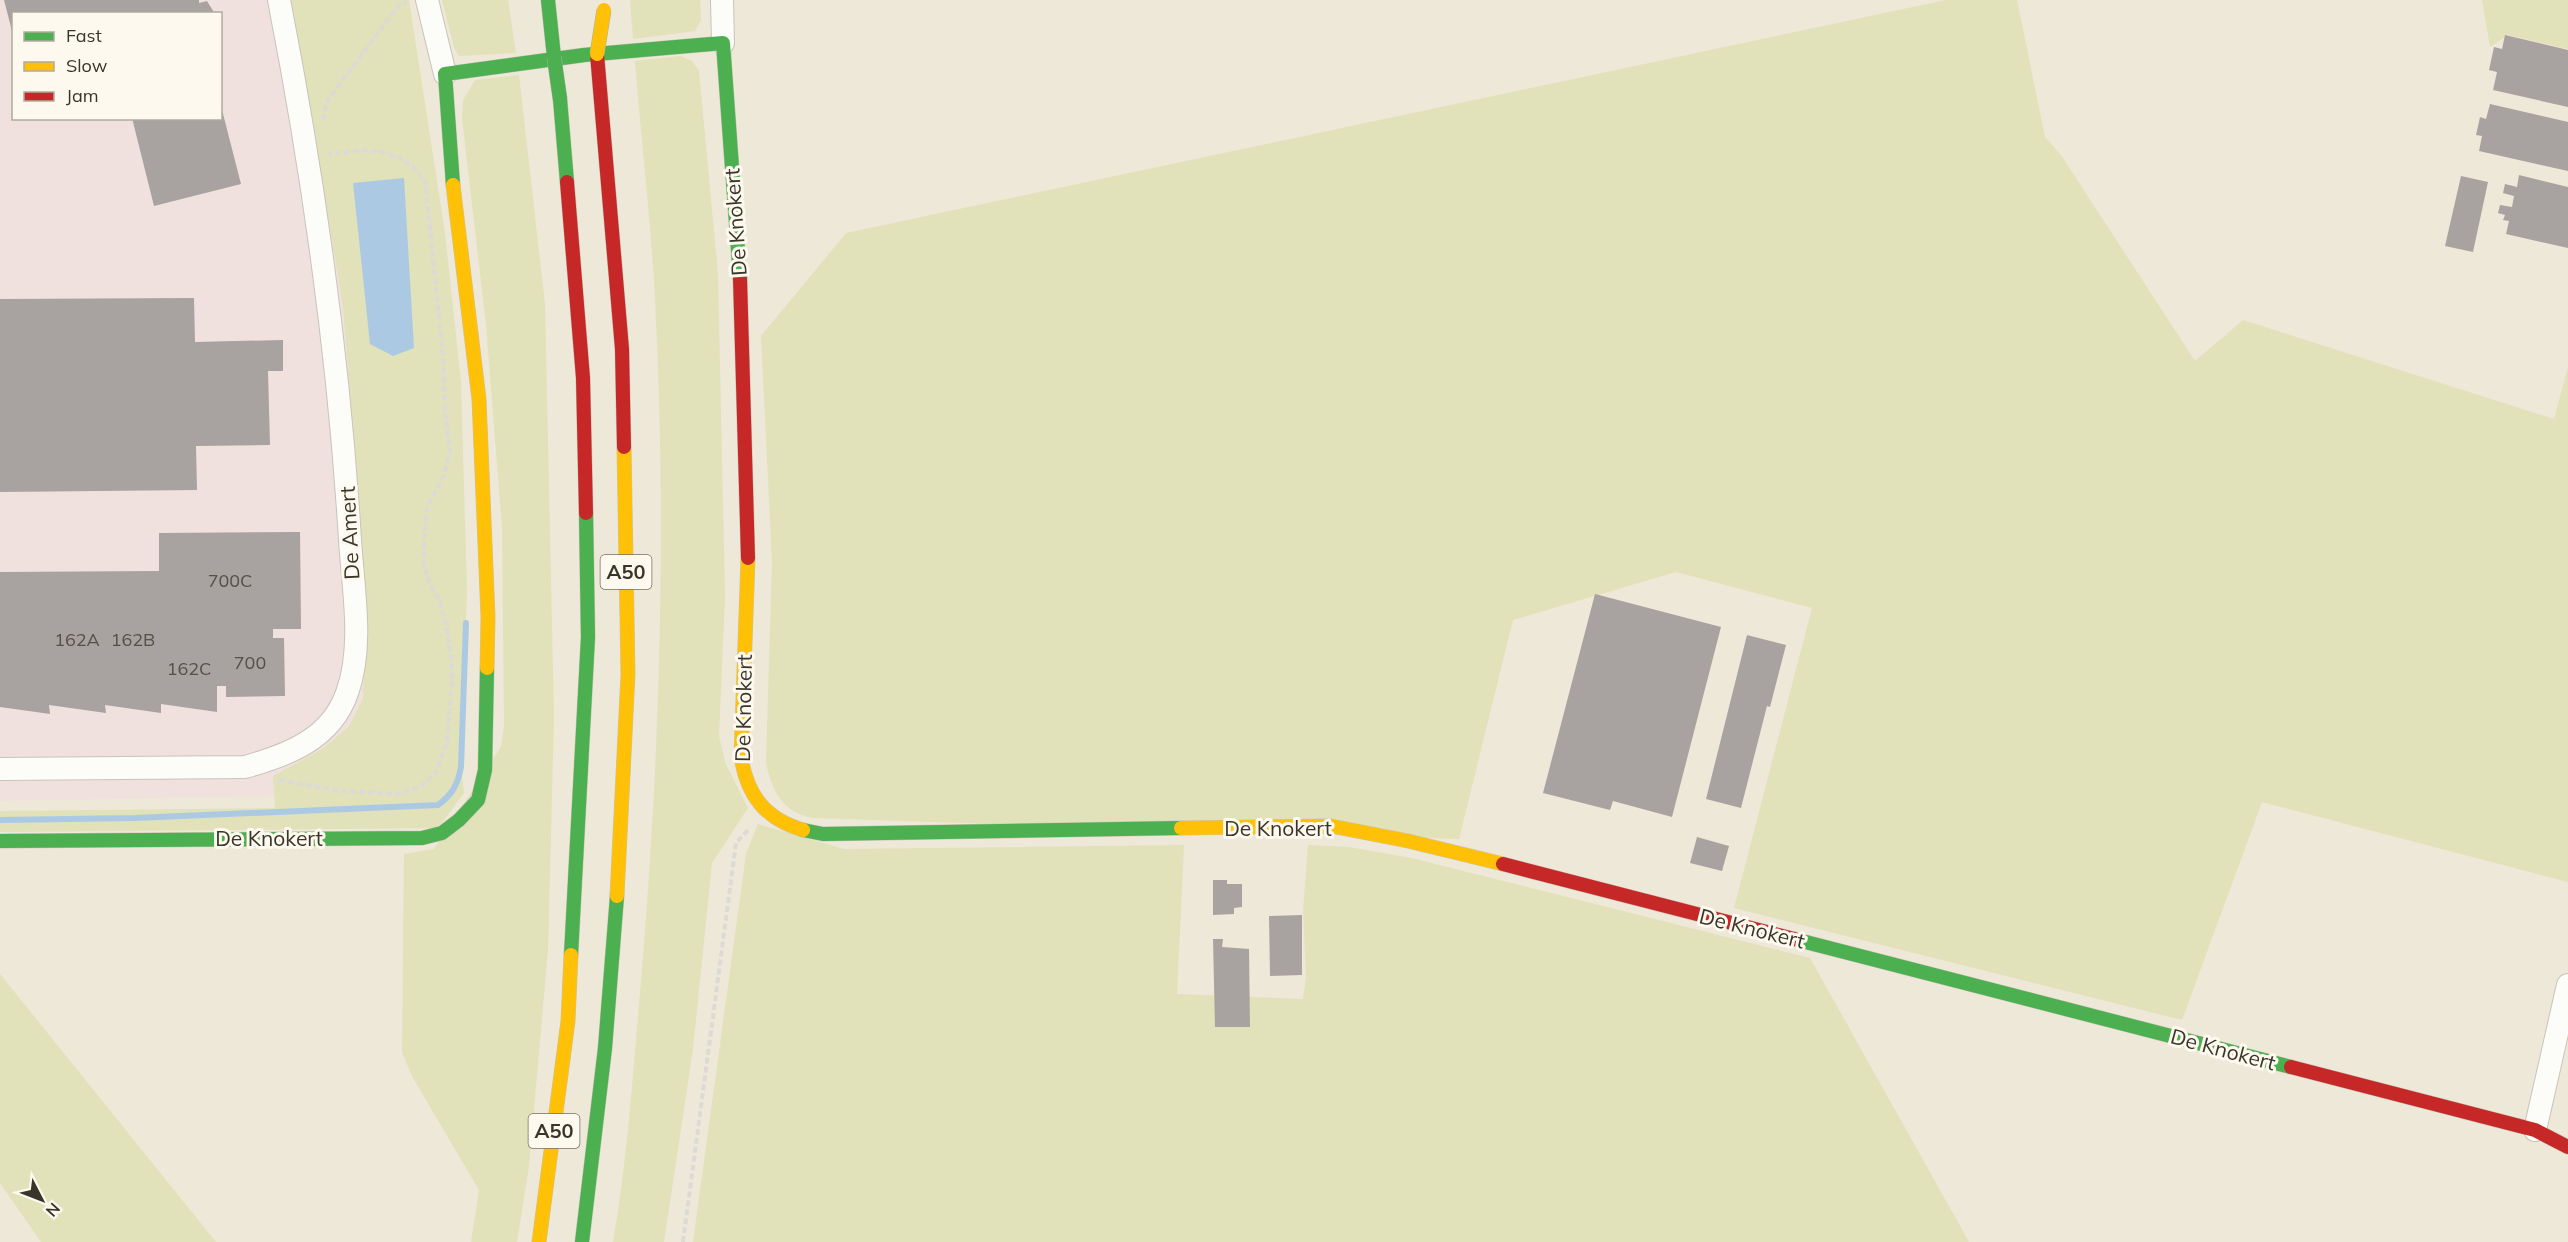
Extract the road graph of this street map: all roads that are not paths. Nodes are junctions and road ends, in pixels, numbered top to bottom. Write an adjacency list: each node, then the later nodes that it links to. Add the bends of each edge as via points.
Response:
1 (279, 0): 10 (street, De Amert, via 302,120 328,295 345,458 355,622 354,667 346,695 330,721 307,744 281,757 245,767)
2 (427, 0): 9 (street, De Knokert)
3 (539, 0): 7 (main road, A50)
4 (548, 0): 7 (main road, A50)
5 (722, 0): 8 (street, De Knokert)
6 (597, 5): 16 (main road, A50, bridge, via 597,54 622,349 628,674 620,857 605,1048)
7 (552, 38): 15 (main road, A50, bridge, via 583,378 588,637 568,1021)
8 (723, 43): 9 (main road, via 637,48); 13 (main road, De Knokert, via 742,299 748,556 741,757 750,792 774,820 797,830 823,834 1331,826 1544,874)
9 (446, 74): 11 (main road, De Knokert, via 451,165 478,399 485,526 486,770 478,800 442,833 422,838)
10 (0, 769)
11 (0, 841)
12 (2568, 986): 13 (street)
13 (2535, 1130): 14 (main road, De Knokert)
14 (2568, 1148)
15 (539, 1242)
16 (582, 1242)

